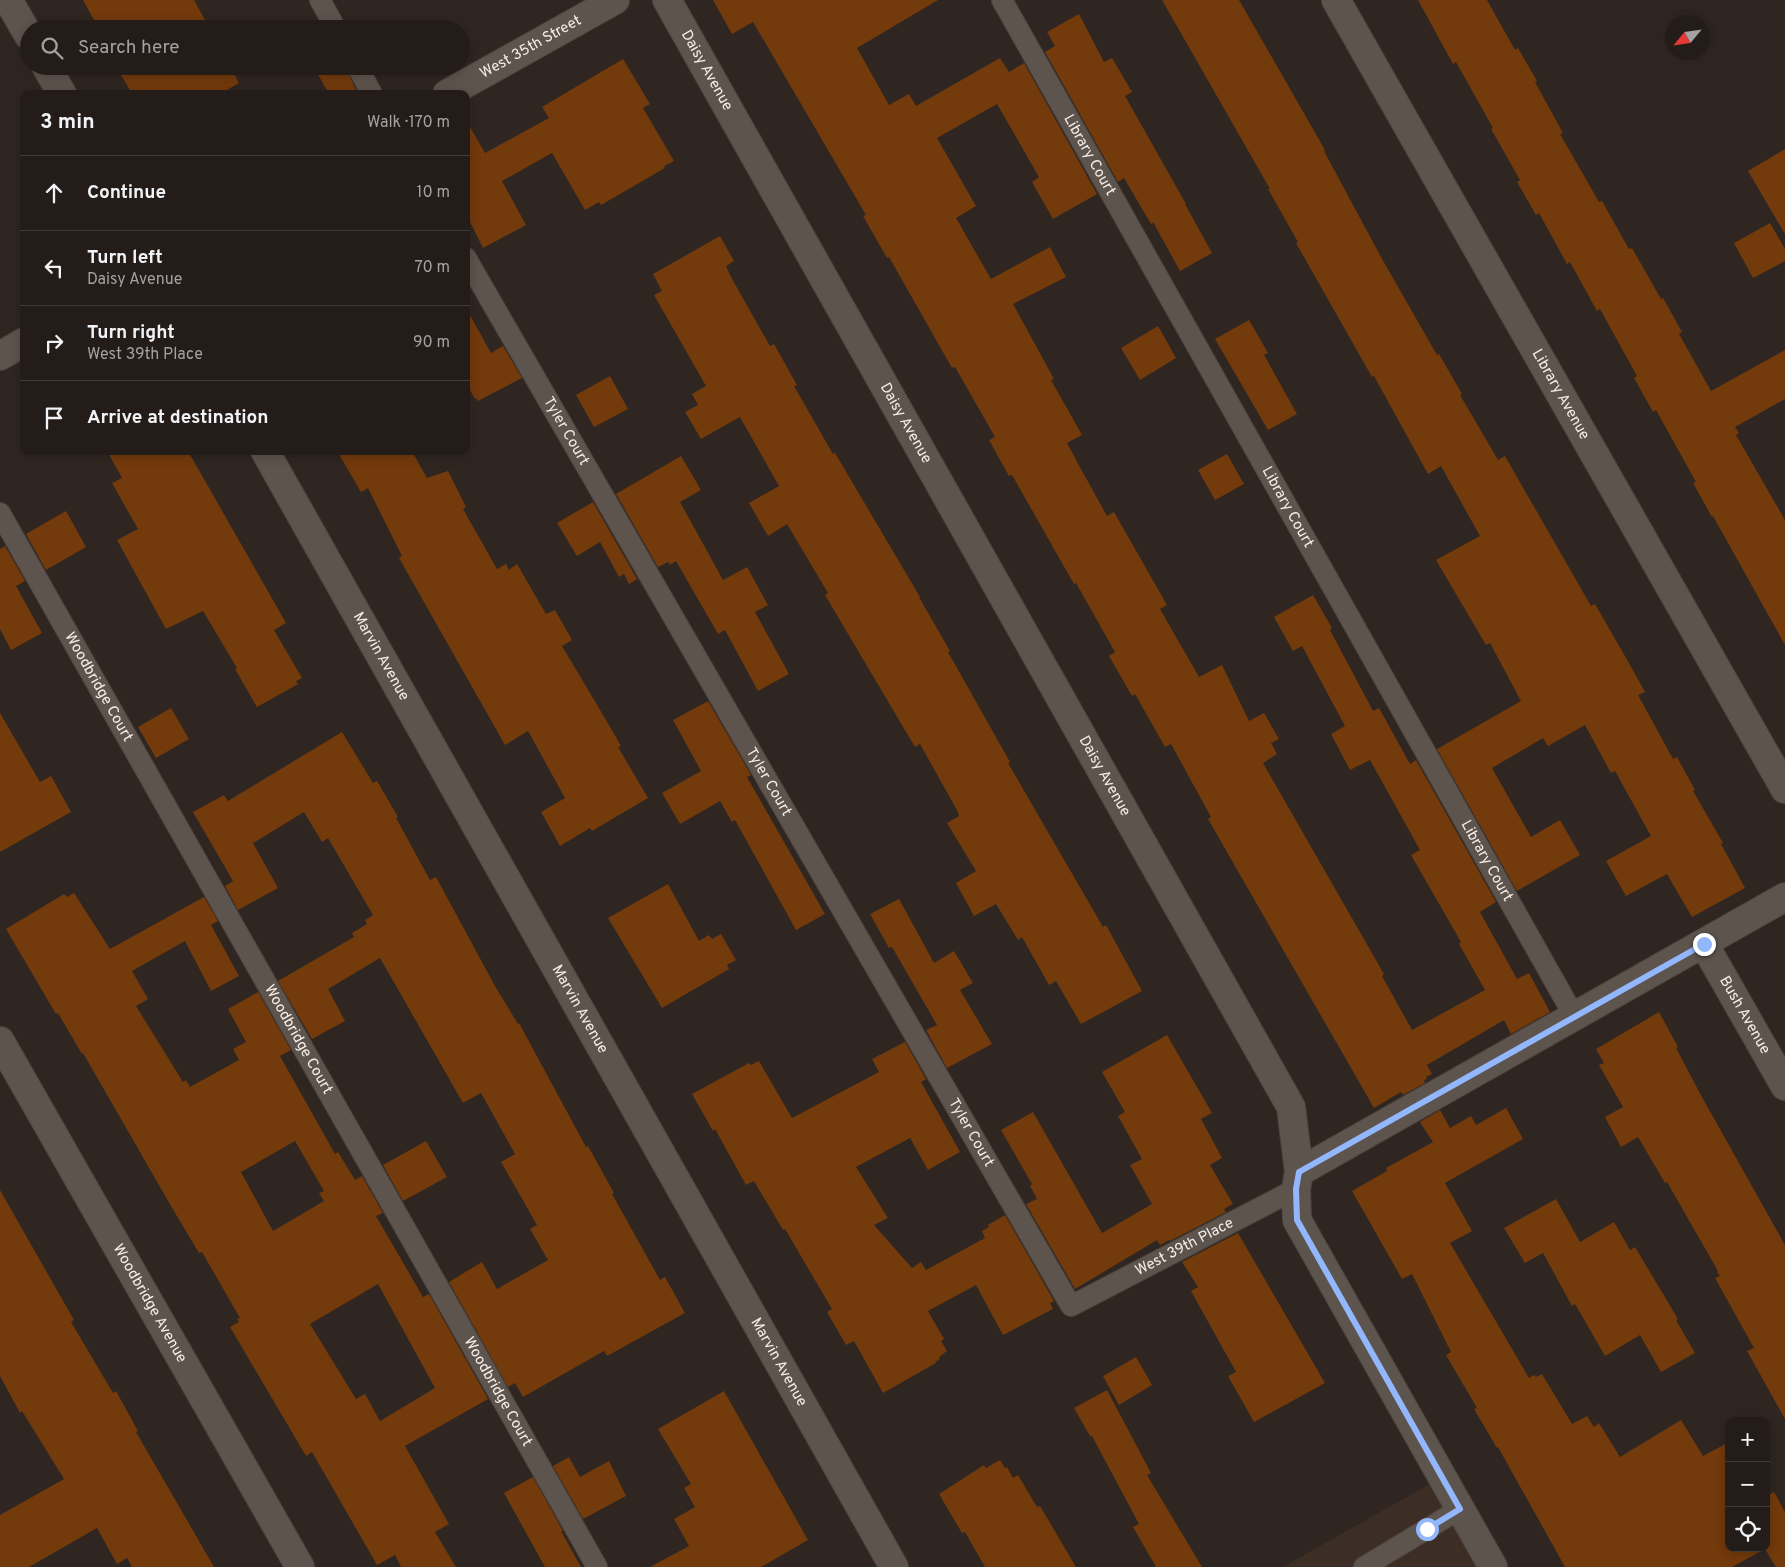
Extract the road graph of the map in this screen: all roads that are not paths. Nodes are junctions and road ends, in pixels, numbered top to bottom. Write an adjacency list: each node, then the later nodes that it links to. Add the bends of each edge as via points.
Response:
1 (8, 0): 8 (street)
2 (320, 0): 7 (lane)
3 (615, 0): 13 (street, West 35th Street)
4 (667, 0): 25 (street, Daisy Avenue, via 1291,1107)
5 (1002, 0): 22 (lane, Library Court)
6 (1336, 0): 19 (street, Library Avenue)
7 (331, 20)
8 (20, 21)
9 (51, 75): 11 (street)
10 (362, 75): 12 (lane)
11 (60, 90)
12 (370, 90)
13 (454, 90)
14 (470, 265): 26 (lane, Tyler Court)
15 (20, 344): 16 (street)
16 (0, 356)
17 (267, 455): 30 (street, Marvin Avenue)
18 (0, 513): 29 (lane, Woodbridge Court)
19 (1785, 789)
20 (1785, 897): 21 (street, West 39th Place)
21 (1704, 944): 22 (street, West 39th Place); 24 (street, Bush Avenue)
22 (1574, 1016): 25 (street, West 39th Place)
23 (0, 1041): 28 (street, Woodbridge Avenue)
24 (1785, 1086)
25 (1298, 1181): 26 (lane, West 39th Place); 27 (street, Daisy Avenue, via 1297,1220)
26 (1071, 1306)
27 (1460, 1509): 31 (lane); 32 (street, Daisy Avenue)
28 (300, 1567)
29 (597, 1567)
30 (894, 1567)
31 (1364, 1567)
32 (1493, 1567)

